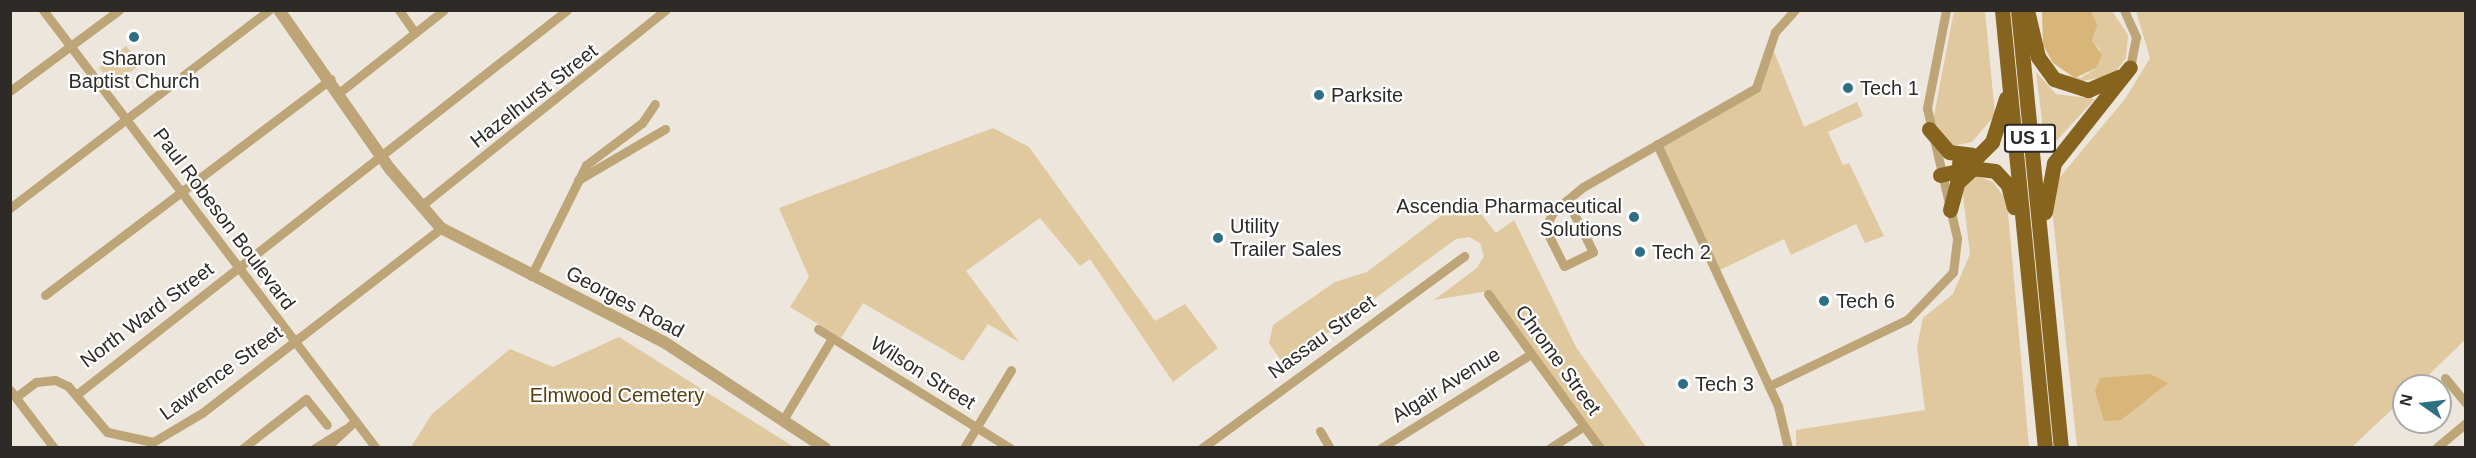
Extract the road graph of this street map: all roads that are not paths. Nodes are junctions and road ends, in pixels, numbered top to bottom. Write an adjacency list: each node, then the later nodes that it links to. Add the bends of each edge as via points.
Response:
1 (43, 10): 16 (street, Paul Robeson Boulevard)
2 (119, 10): 16 (street)
3 (269, 10): 23 (street)
4 (279, 10): 19 (street, Georges Road)
5 (399, 10): 15 (street)
6 (444, 10): 15 (street)
7 (567, 10): 28 (street, North Ward Street)
8 (1795, 10): 26 (street, via 1774,32 1756,88)
9 (1946, 10): 25 (street, via 1927,102)
10 (2002, 10): 18 (highway, US 1)
11 (2018, 10): 40 (highway, US 1)
12 (2027, 10): 17 (highway, via 2041,64 2059,82 2098,89)
13 (2124, 10): 17 (street, via 2136,37)
14 (665, 11): 34 (street, Hazelhurst Street)
15 (415, 33): 21 (street)
16 (70, 46): 20 (street); 23 (street, Paul Robeson Boulevard)
17 (2130, 67): 40 (highway, via 2051,169)
18 (2008, 68): 27 (highway, via 2000,124); 38 (highway, US 1)
19 (331, 79): 21 (street, Georges Road); 32 (street)
20 (10, 91)
21 (340, 92): 28 (street, Georges Road)
22 (655, 104): 31 (street, via 642,123 586,165)
23 (126, 119): 32 (street, Paul Robeson Boulevard); 35 (street)
24 (665, 129): 31 (street)
25 (1929, 129): 27 (highway, via 1954,154); 30 (street)
26 (1657, 144): 33 (street); 51 (street)
27 (1983, 152): 30 (highway)
28 (383, 155): 34 (street, Georges Road); 41 (street, North Ward Street)
29 (1976, 168): 30 (highway); 36 (highway, via 1957,183); 38 (highway, via 1995,171 2005,180)
30 (1939, 172): 36 (street)
31 (578, 180): 42 (street, via 564,219)
32 (182, 193): 41 (street, Paul Robeson Boulevard); 44 (street)
33 (1567, 200): 33 (street, via 1593,252 1564,266 1545,228)
34 (422, 205): 37 (street, Georges Road)
35 (10, 208)
36 (1950, 210): 51 (street, via 1958,259 1937,293 1898,325)
37 (441, 228): 42 (street, Georges Road); 47 (street, Lawrence Street)
38 (2025, 247): 78 (highway, US 1)
39 (1464, 256): 72 (street, Nassau Street)
40 (2043, 266): 49 (highway, US 1)
41 (239, 267): 47 (street, Paul Robeson Boulevard); 54 (street, North Ward Street)
42 (531, 276): 56 (street, Georges Road, via 664,342)
43 (1488, 294): 48 (street, Chrome Street)
44 (45, 295)
45 (818, 328): 46 (street, Wilson Street)
46 (832, 338): 56 (street); 61 (street, Wilson Street)
47 (294, 342): 54 (street, Lawrence Street, via 202,413 153,442 107,432); 57 (street, Paul Robeson Boulevard)
48 (1531, 354): 60 (street, Chrome Street); 74 (street, Algair Avenue)
49 (2053, 369): 79 (highway, US 1); 80 (highway)
50 (1011, 370): 61 (street)
51 (1769, 386): 77 (street)
52 (2452, 386): 55 (street)
53 (13, 394): 54 (street, Lawrence Street, via 46,380 68,386); 64 (street)
54 (76, 395)
55 (2466, 403)
56 (783, 420): 69 (street, Georges Road)
57 (355, 421): 62 (street); 68 (street, Paul Robeson Boulevard)
58 (2466, 423): 81 (street)
59 (327, 425): 65 (street, via 306,399)
60 (1584, 426): 75 (street); 76 (street, Chrome Street)
61 (976, 427): 70 (street); 71 (street, Wilson Street)
62 (345, 429): 66 (street); 67 (street)
63 (1320, 431): 73 (street)
64 (54, 447)
65 (243, 447)
66 (315, 447)
67 (326, 447)
68 (376, 447)
69 (825, 447)
70 (964, 447)
71 (1010, 447)
72 (1202, 447)
73 (1330, 447)
74 (1381, 447)
75 (1550, 447)
76 (1600, 447)
77 (1788, 447)
78 (2045, 447)
79 (2061, 447)
80 (2070, 447)
81 (2436, 447)

